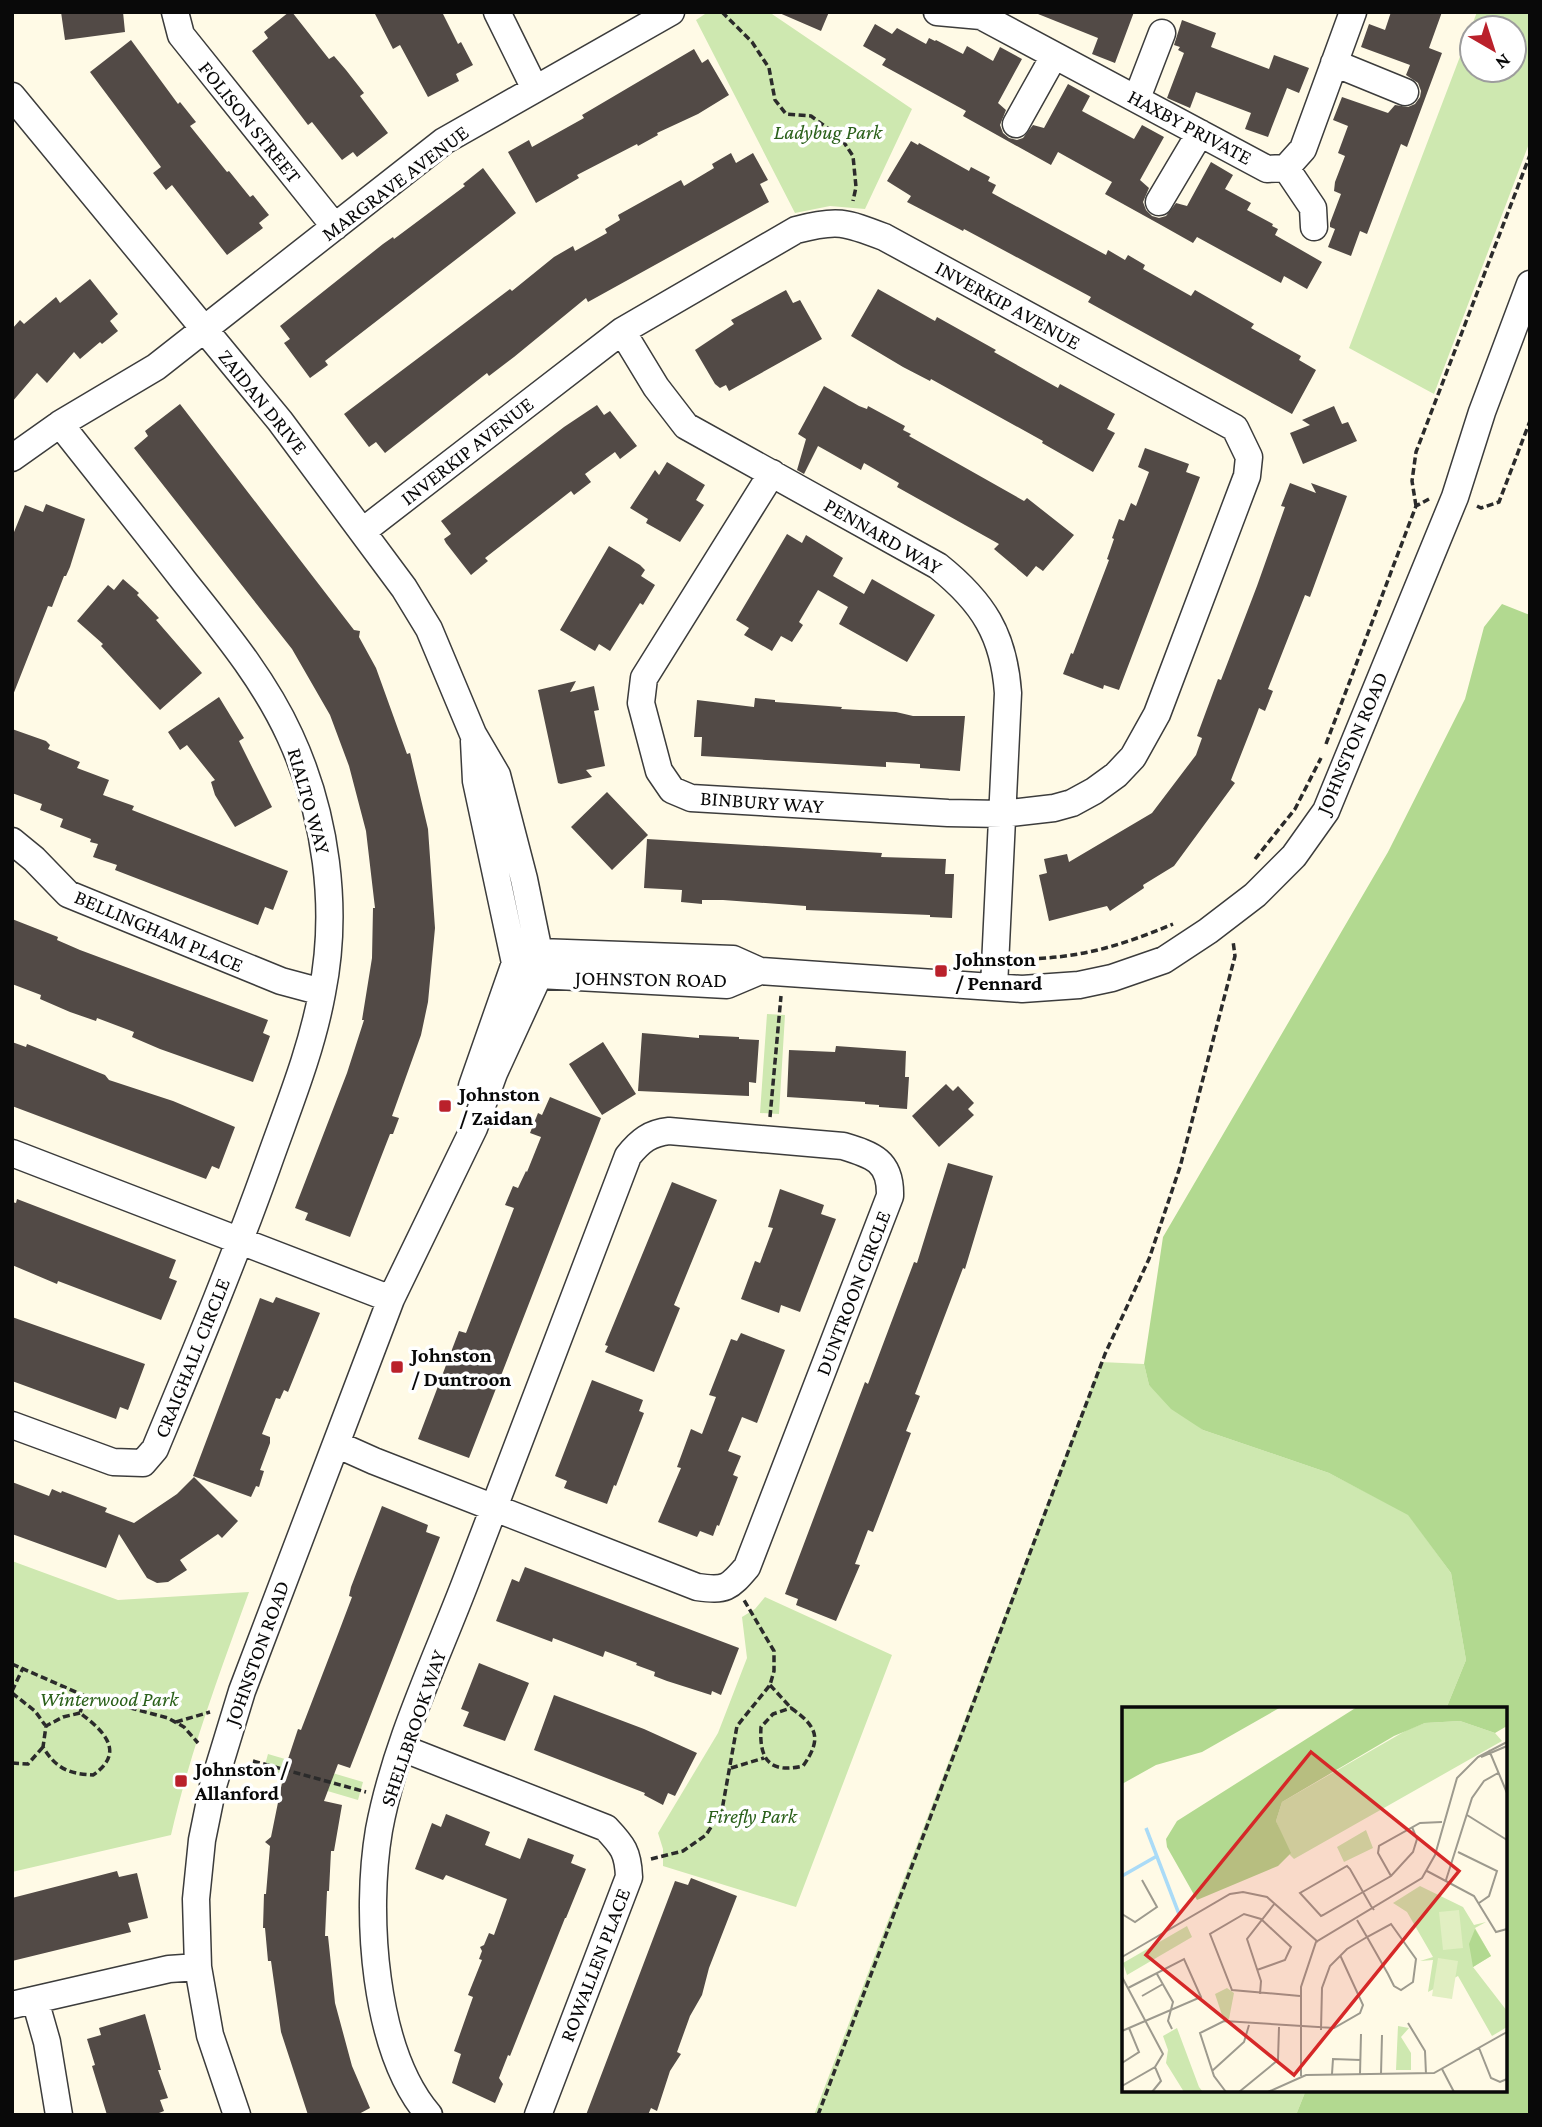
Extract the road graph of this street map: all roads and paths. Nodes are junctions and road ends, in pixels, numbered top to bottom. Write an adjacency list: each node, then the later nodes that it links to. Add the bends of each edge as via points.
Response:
1 (174, 12): 21 (street, FOLISON STREET, via 181,35)
2 (497, 12): 11 (street)
3 (671, 12): 11 (street, MARGRAVE AVENUE)
4 (722, 12): 20 (path, via 752,42 769,68 775,100 786,114 811,116 841,138 853,156 856,187)
5 (937, 12): 7 (street)
6 (1353, 12): 10 (street)
7 (982, 14): 9 (street, HAXBY PRIVATE)
8 (1162, 33): 14 (street)
9 (1055, 56): 14 (street, HAXBY PRIVATE); 15 (street)
10 (1334, 62): 12 (street); 18 (street, via 1303,149)
11 (535, 89): 21 (street, MARGRAVE AVENUE, via 444,141)
12 (1405, 92)
13 (12, 96): 24 (street, ZAIDAN DRIVE)
14 (1138, 98): 16 (street, HAXBY PRIVATE)
15 (1016, 124)
16 (1200, 133): 18 (street, HAXBY PRIVATE, via 1267,169); 19 (street)
17 (1530, 155): 31 (path, via 1416,452 1412,481)
18 (1286, 168): 22 (street, via 1313,208)
19 (1159, 202)
20 (848, 224): 25 (street, INVERKIP AVENUE, via 824,223 796,230); 34 (street, INVERKIP AVENUE, via 884,237 1235,428 1249,457 1247,476 1157,714 1133,757 1116,775 1072,803)
21 (335, 227): 24 (street, MARGRAVE AVENUE)
22 (1314, 227)
23 (1530, 284): 30 (street, JOHNSTON ROAD)
24 (204, 330): 27 (street, via 156,368); 32 (street, ZAIDAN DRIVE)
25 (622, 331): 29 (street, PENNARD WAY, via 686,426); 32 (street, INVERKIP AVENUE)
26 (1530, 421): 30 (path, via 1499,502 1481,508)
27 (60, 424): 28 (street); 44 (street, RIALTO WAY, via 234,645 290,736 307,781 328,868 329,929)
28 (12, 458)
29 (772, 473): 34 (street, PENNARD WAY, via 938,566 980,607 999,640 1006,666); 34 (street, BINBURY WAY, via 644,678 642,703 659,771 672,790 691,798)
30 (1453, 501): 31 (path, via 1429,499); 37 (street, JOHNSTON ROAD, via 1326,811 1294,856)
31 (1416, 506): 36 (path, via 1322,755 1295,809)
32 (363, 531): 33 (street, ZAIDAN DRIVE, via 429,629)
33 (473, 734): 40 (street, ZAIDAN DRIVE, via 476,781); 41 (street, ZAIDAN DRIVE, via 497,775 524,879)
34 (1002, 814): 39 (street, PENNARD WAY)
35 (12, 841): 44 (street, BELLINGHAM PLACE, via 68,894 281,981)
36 (1248, 867)
37 (1229, 915): 43 (street, JOHNSTON ROAD, via 1164,960 1112,978 1079,985); 79 (path, via 1235,956 1180,1167 1149,1259 1104,1354)
38 (1183, 919): 39 (path, via 1134,940 1074,956)
39 (995, 958): 43 (street, PENNARD WAY)
40 (515, 963): 41 (street, JOHNSTON ROAD); 47 (street, JOHNSTON ROAD, via 458,1123)
41 (539, 964): 42 (street, JOHNSTON ROAD, via 733,960); 47 (street, JOHNSTON ROAD, via 474,1128)
42 (772, 972): 43 (street, JOHNSTON ROAD); 45 (path)
43 (994, 987)
44 (322, 992): 48 (street, RIALTO WAY, via 303,1065)
45 (768, 1139): 52 (street, DUNTROON CIRCLE, via 669,1131 640,1141 628,1156); 53 (street, DUNTROON CIRCLE, via 869,1153 891,1181 890,1196 747,1567)
46 (12, 1153): 48 (street)
47 (433, 1211): 49 (street, JOHNSTON ROAD)
48 (241, 1241): 49 (street); 50 (street, CRAIGHALL CIRCLE, via 155,1449 143,1463 113,1462)
49 (391, 1299): 51 (street, JOHNSTON ROAD)
50 (12, 1425)
51 (336, 1444): 52 (street); 73 (street, JOHNSTON ROAD, via 242,1691 212,1786 196,1899)
52 (494, 1507): 53 (street, via 697,1587); 66 (street, SHELLBROOK WAY)
53 (732, 1585): 56 (path, via 774,1651)
54 (12, 1664): 55 (path)
55 (23, 1668): 57 (path); 58 (path)
56 (770, 1685): 59 (path); 70 (path, via 737,1726)
57 (12, 1692): 63 (path)
58 (85, 1696): 61 (path); 62 (path)
59 (791, 1708): 67 (path, via 773,1714 761,1727); 67 (path, via 815,1732 815,1748 803,1766 790,1769 775,1767)
60 (210, 1712): 62 (path)
61 (80, 1713): 63 (path); 65 (path, via 107,1736 106,1766 93,1775 75,1774 60,1769)
62 (176, 1722): 64 (path)
63 (46, 1726): 65 (path)
64 (198, 1743)
65 (43, 1747): 69 (path, via 27,1764)
66 (402, 1748): 71 (street, SHELLBROOK WAY); 72 (street, ROWALLEN PLACE, via 606,1828)
67 (764, 1758): 70 (path)
68 (253, 1761): 71 (path)
69 (12, 1763)
70 (731, 1768): 72 (path, via 722,1810 706,1835 683,1851 648,1860)
71 (387, 1798): 77 (street, SHELLBROOK WAY, via 374,1874 376,1961 384,2014 398,2060)
72 (628, 1858): 78 (street, ROWALLEN PLACE, via 629,1877)
73 (198, 1967): 74 (street, via 169,1969); 76 (street, JOHNSTON ROAD, via 210,2035)
74 (24, 2002): 75 (street, via 47,2042)
75 (59, 2115)
76 (237, 2115)
77 (429, 2115)
78 (538, 2115)
79 (818, 2115)

